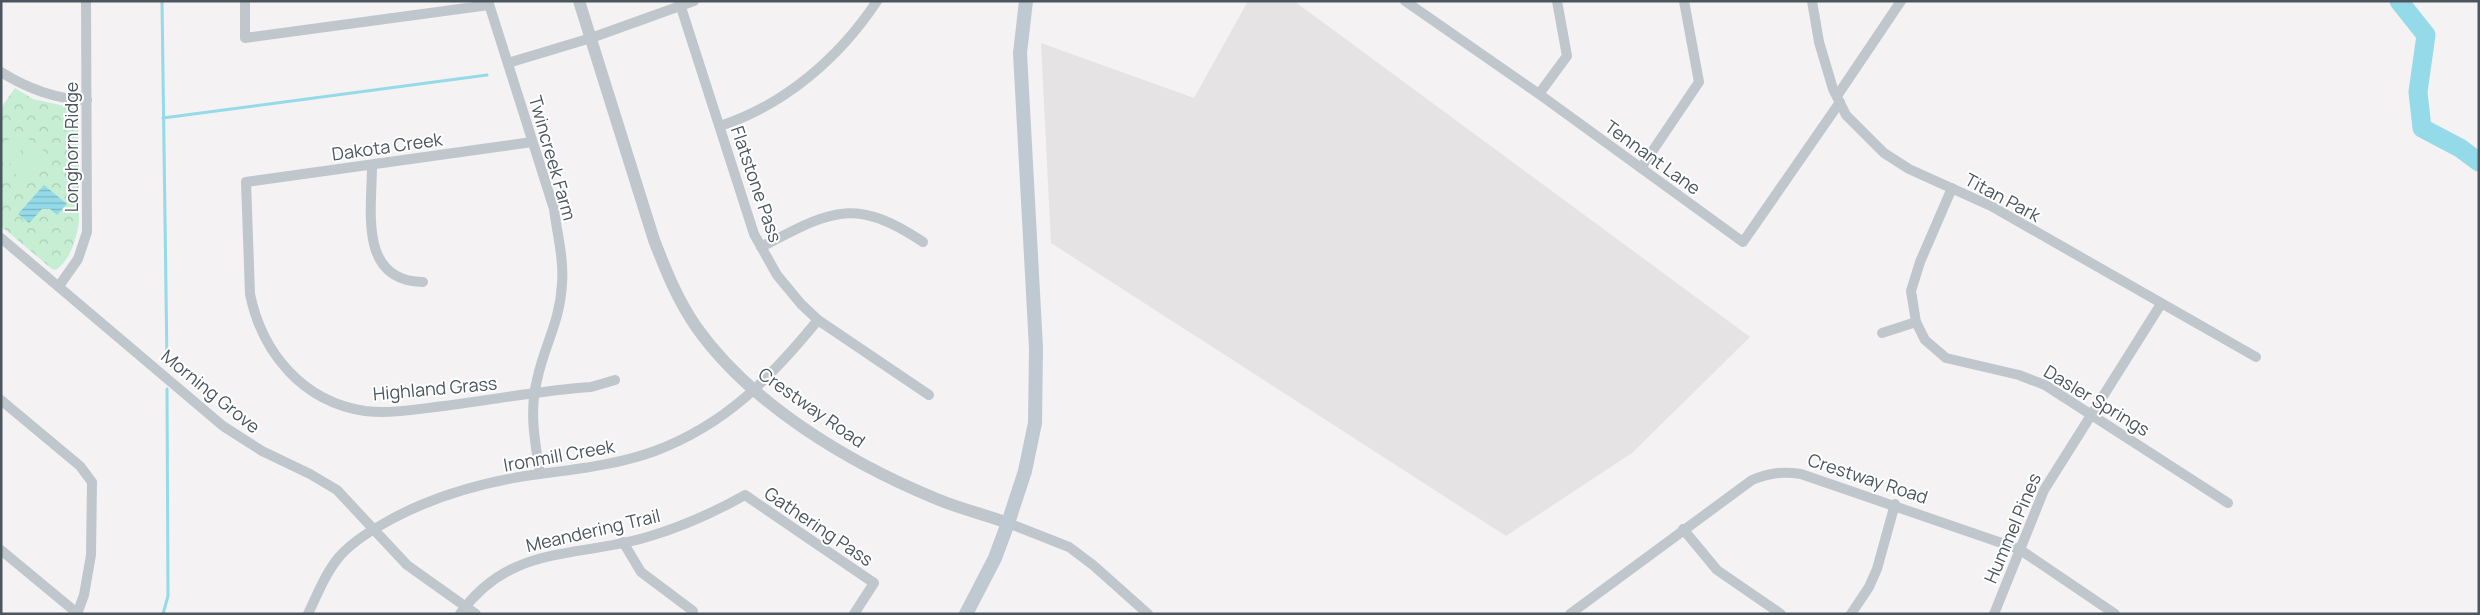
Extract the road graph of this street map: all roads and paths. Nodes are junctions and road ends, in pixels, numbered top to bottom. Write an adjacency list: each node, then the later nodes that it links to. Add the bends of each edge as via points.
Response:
1 (86, 1): 19 (street, Longhorn Ridge)
2 (245, 1): 12 (street, via 245,38)
3 (579, 1): 14 (street, Crestway Road)
4 (694, 1): 13 (street)
5 (877, 1): 20 (street, via 838,50 799,84 770,103)
6 (1026, 1): 46 (main road, via 1020,53 1035,423)
7 (1405, 1): 17 (street, Tennant Lane)
8 (1557, 1): 17 (street, via 1567,56)
9 (1684, 1): 23 (street, via 1699,82)
10 (1812, 1): 18 (street, Titan Park, via 1819,42)
11 (1900, 1): 18 (street)
12 (488, 3): 15 (street, Twincreek Farm)
13 (680, 4): 14 (street); 20 (street, Flatstone Pass)
14 (591, 38): 15 (street); 37 (street, Crestway Road, via 654,240 669,278 697,328)
15 (508, 63): 21 (street, Twincreek Farm)
16 (1, 72): 19 (street, via 20,84 73,100)
17 (1539, 94): 23 (street, Tennant Lane)
18 (1838, 99): 23 (street, Tennant Lane, via 1742,242); 25 (street, Titan Park, via 1846,115 1884,153)
19 (87, 100): 30 (street, Longhorn Ridge, via 87,232 78,259)
20 (720, 126): 28 (street, Flatstone Pass)
21 (532, 142): 22 (street, Dakota Creek); 38 (street, Twincreek Farm, via 554,209 563,270 556,326 538,372)
22 (372, 165): 24 (street, Dakota Creek); 29 (street, via 375,252 393,275 411,282)
23 (1640, 168)
24 (246, 182): 38 (street, Highland Grass, via 250,294 254,312 269,347 289,374 301,384 322,398 377,412)
25 (1952, 188): 31 (street, Titan Park, via 1991,206); 33 (street, Dasler Springs, via 1911,291)
26 (1, 238): 30 (street, Morning Grove)
27 (923, 242): 28 (street, via 898,225 880,218 843,213 815,220)
28 (761, 247): 32 (street, Flatstone Pass, via 788,288)
29 (423, 282)
30 (59, 286): 48 (street, Morning Grove, via 223,426 262,451 331,486 352,504)
31 (2160, 304): 35 (street, Titan Park); 41 (street, Hummel Pines)
32 (818, 320): 37 (street, Ironmill Creek, via 778,368); 39 (street, Flatstone Pass)
33 (1916, 322): 34 (street); 41 (street, Dasler Springs, via 1925,340 1946,358 2035,380)
34 (1882, 333)
35 (2256, 358)
36 (615, 380): 38 (street, Highland Grass, via 591,387)
37 (753, 390): 42 (street, Ironmill Creek, via 719,417 656,450 602,465); 46 (street, Crestway Road, via 798,423 876,471 934,498)
38 (534, 394): 42 (street, Twincreek Farm, via 532,418)
39 (928, 395)
40 (1, 400): 55 (street, via 80,466 92,482 91,555)
41 (2091, 412): 44 (street, Dasler Springs); 50 (street, Hummel Pines, via 2044,490)
42 (540, 474): 48 (street, Ironmill Creek, via 462,490 407,511)
43 (745, 495): 49 (street, Meandering Trail, via 701,518); 58 (street, Gathering Pass, via 874,583)
44 (2228, 503)
45 (1895, 504): 47 (street, Crestway Road, via 1801,474 1769,473 1752,480); 50 (street, Crestway Road); 62 (street, via 1877,569)
46 (1008, 523): 59 (main road, via 995,558); 60 (street, Crestway Road, via 1069,547)
47 (1683, 529): 54 (street, Crestway Road); 61 (street, via 1717,570)
48 (372, 530): 52 (street, Morning Grove, via 408,565); 56 (street, Ironmill Creek, via 338,558)
49 (623, 542): 52 (street, Meandering Trail, via 545,555 525,562 494,580); 53 (street, via 640,572)
50 (2019, 549): 63 (street, Hummel Pines); 64 (street, Crestway Road)
51 (1, 550): 55 (street)
52 (463, 610): 57 (street, Morning Grove)
53 (693, 611)
54 (1574, 612)
55 (77, 614)
56 (308, 614)
57 (476, 614)
58 (854, 614)
59 (966, 614)
60 (1148, 614)
61 (1781, 614)
62 (1851, 614)
63 (1994, 614)
64 (2115, 614)

